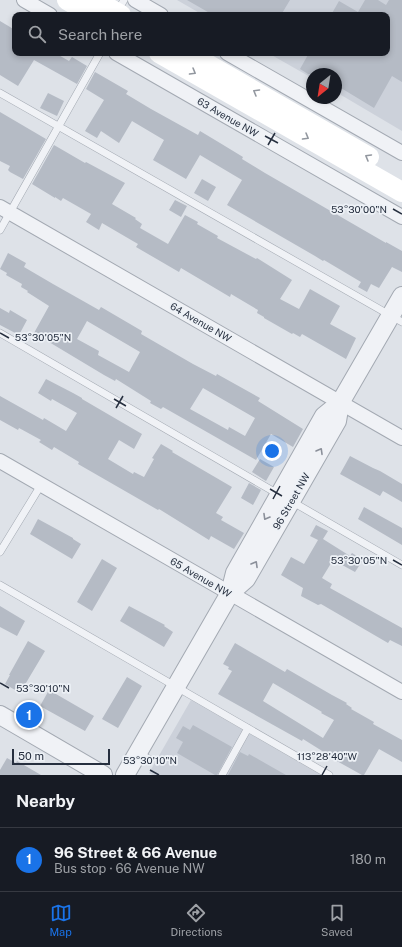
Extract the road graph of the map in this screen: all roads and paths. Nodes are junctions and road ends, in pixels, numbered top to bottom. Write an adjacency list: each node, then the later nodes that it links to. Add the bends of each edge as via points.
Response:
1 (24, 0): 6 (street)
2 (67, 0): 7 (main road)
3 (95, 0): 5 (main road)
4 (135, 0): 8 (street)
5 (121, 9)
6 (45, 12)
7 (88, 12)
8 (156, 12)
9 (98, 56): 16 (lane)
10 (121, 56): 21 (street, 63 Avenue NW)
11 (164, 56): 19 (main road, one-way to 19)
12 (194, 56): 15 (main road, one-way to 12)
13 (231, 56): 15 (street)
14 (0, 93): 16 (lane)
15 (333, 124): 17 (street); 18 (main road, one-way to 15)
16 (59, 127): 20 (lane); 24 (lane)
17 (402, 153)
18 (402, 176)
19 (402, 192)
20 (5, 210): 22 (lane); 26 (street, 64 Avenue NW)
21 (402, 217)
22 (0, 230)
23 (402, 296): 24 (street, 96 Street NW)
24 (396, 319): 26 (street, 96 Street NW)
25 (0, 333): 30 (lane)
26 (340, 402): 27 (street, 64 Avenue NW); 30 (street, 96 Street NW, via 324,416)
27 (402, 438)
28 (0, 461): 29 (street, 65 Avenue NW)
29 (41, 485): 31 (lane); 34 (street, 65 Avenue NW)
30 (285, 498): 32 (lane); 34 (street, 96 Street NW, via 235,573)
31 (0, 552)
32 (402, 565)
33 (0, 585): 35 (lane)
34 (230, 593): 35 (street, 96 Street NW); 36 (street, 65 Avenue NW)
35 (175, 687): 38 (lane); 40 (street, 96 Street NW, via 143,756)
36 (402, 692)
37 (0, 715): 39 (street)
38 (248, 728): 41 (lane); 42 (lane)
39 (103, 775)
40 (125, 775)
41 (222, 775)
42 (329, 775)

